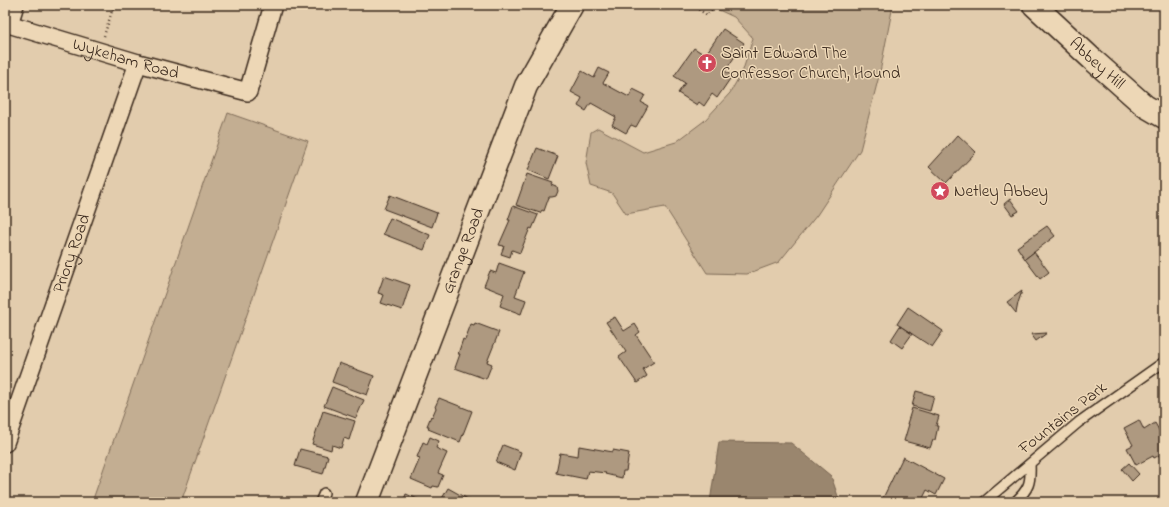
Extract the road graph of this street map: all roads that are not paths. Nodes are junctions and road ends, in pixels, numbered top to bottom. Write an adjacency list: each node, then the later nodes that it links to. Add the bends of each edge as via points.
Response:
1 (15, 5): 5 (street)
2 (273, 5): 6 (street, Wykeham Road, via 248,92)
3 (572, 5): 13 (street, Grange Road, via 526,86)
4 (1034, 5): 7 (street, Abbey Hill, via 1145,106)
5 (7, 24): 6 (street, Wykeham Road)
6 (138, 63): 9 (street, Priory Road)
7 (1164, 117)
8 (1164, 362): 10 (lane, Fountains Park, via 1079,422)
9 (5, 444)
10 (1030, 464): 14 (lane, Fountains Park); 15 (lane, via 1031,478 1026,492)
11 (324, 493): 12 (lane)
12 (320, 502)
13 (367, 502)
14 (984, 502)
15 (1015, 502)

